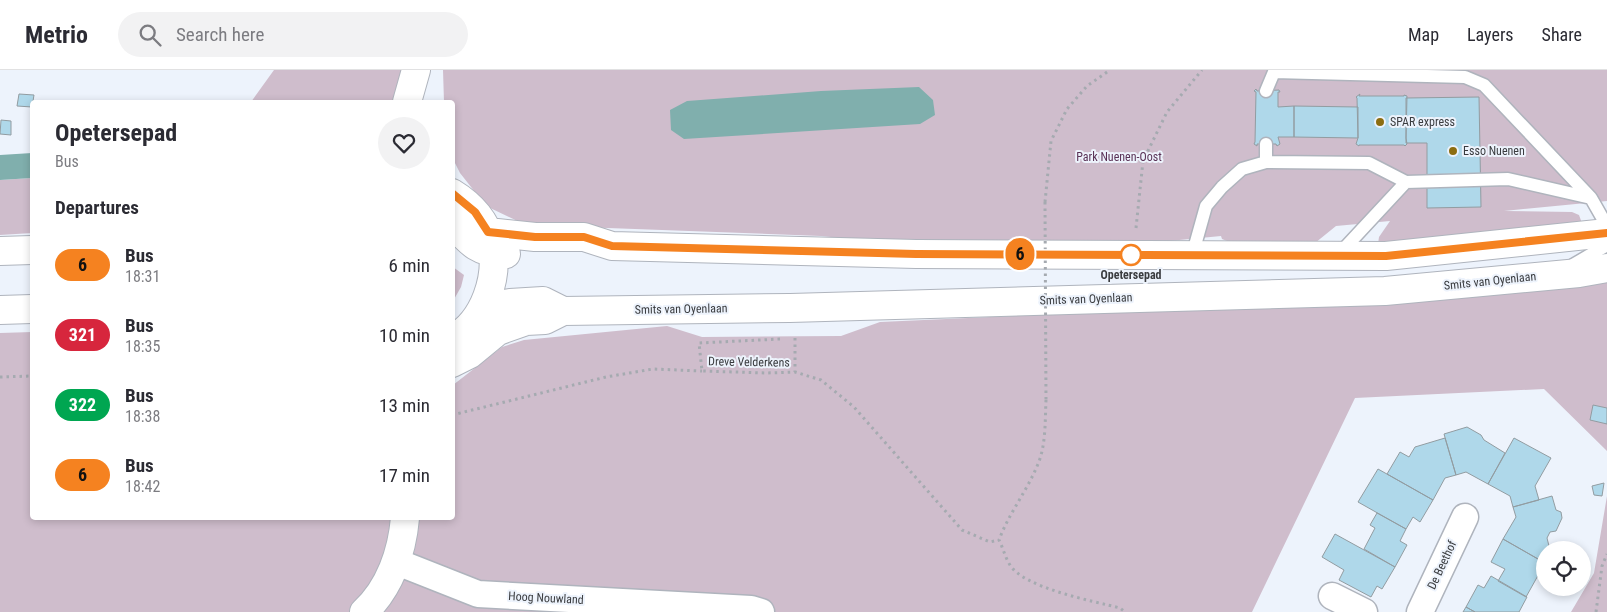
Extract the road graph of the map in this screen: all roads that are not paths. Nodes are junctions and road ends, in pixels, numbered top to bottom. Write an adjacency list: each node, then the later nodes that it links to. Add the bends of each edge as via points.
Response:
1 (416, 70): 4 (main road)
2 (421, 70): 5 (main road)
3 (1266, 91): 10 (lane, via 1274,72 1465,77 1484,85)
4 (408, 100)
5 (427, 100)
6 (1266, 144): 7 (lane)
7 (1266, 162): 8 (lane, via 1369,163); 18 (lane, via 1242,169 1206,206)
8 (1406, 182): 10 (lane, via 1508,179); 19 (lane)
9 (455, 195): 14 (main road, via 475,212)
10 (1591, 198): 12 (lane)
11 (455, 226): 14 (main road, via 476,248)
12 (1607, 226)
13 (1607, 233): 19 (main road, via 1386,256)
14 (490, 243): 18 (main road, via 586,253 612,246 916,254); 23 (main road, via 491,280)
15 (1607, 245): 21 (lane)
16 (30, 250): 17 (main road)
17 (0, 251)
18 (1192, 256): 19 (main road)
19 (1338, 256)
20 (1607, 268): 21 (main road, Smits van Oyenlaan)
21 (1555, 274): 25 (main road, Smits van Oyenlaan, via 1385,292)
22 (30, 308): 24 (main road)
23 (482, 308): 25 (main road, Smits van Oyenlaan, via 544,301); 26 (main road, via 469,326)
24 (0, 310)
25 (563, 311): 27 (main road, Smits van Oyenlaan, via 545,320 526,321 498,331)
26 (455, 338)
27 (455, 362)
28 (1464, 518): 35 (street, De Beethof)
29 (405, 520): 30 (main road)
30 (397, 562): 32 (main road, via 374,602); 33 (street, Hoog Nouwland, via 478,594)
31 (1332, 596): 34 (street)
32 (364, 612)
33 (761, 612)
34 (1364, 612)
35 (1420, 612)

